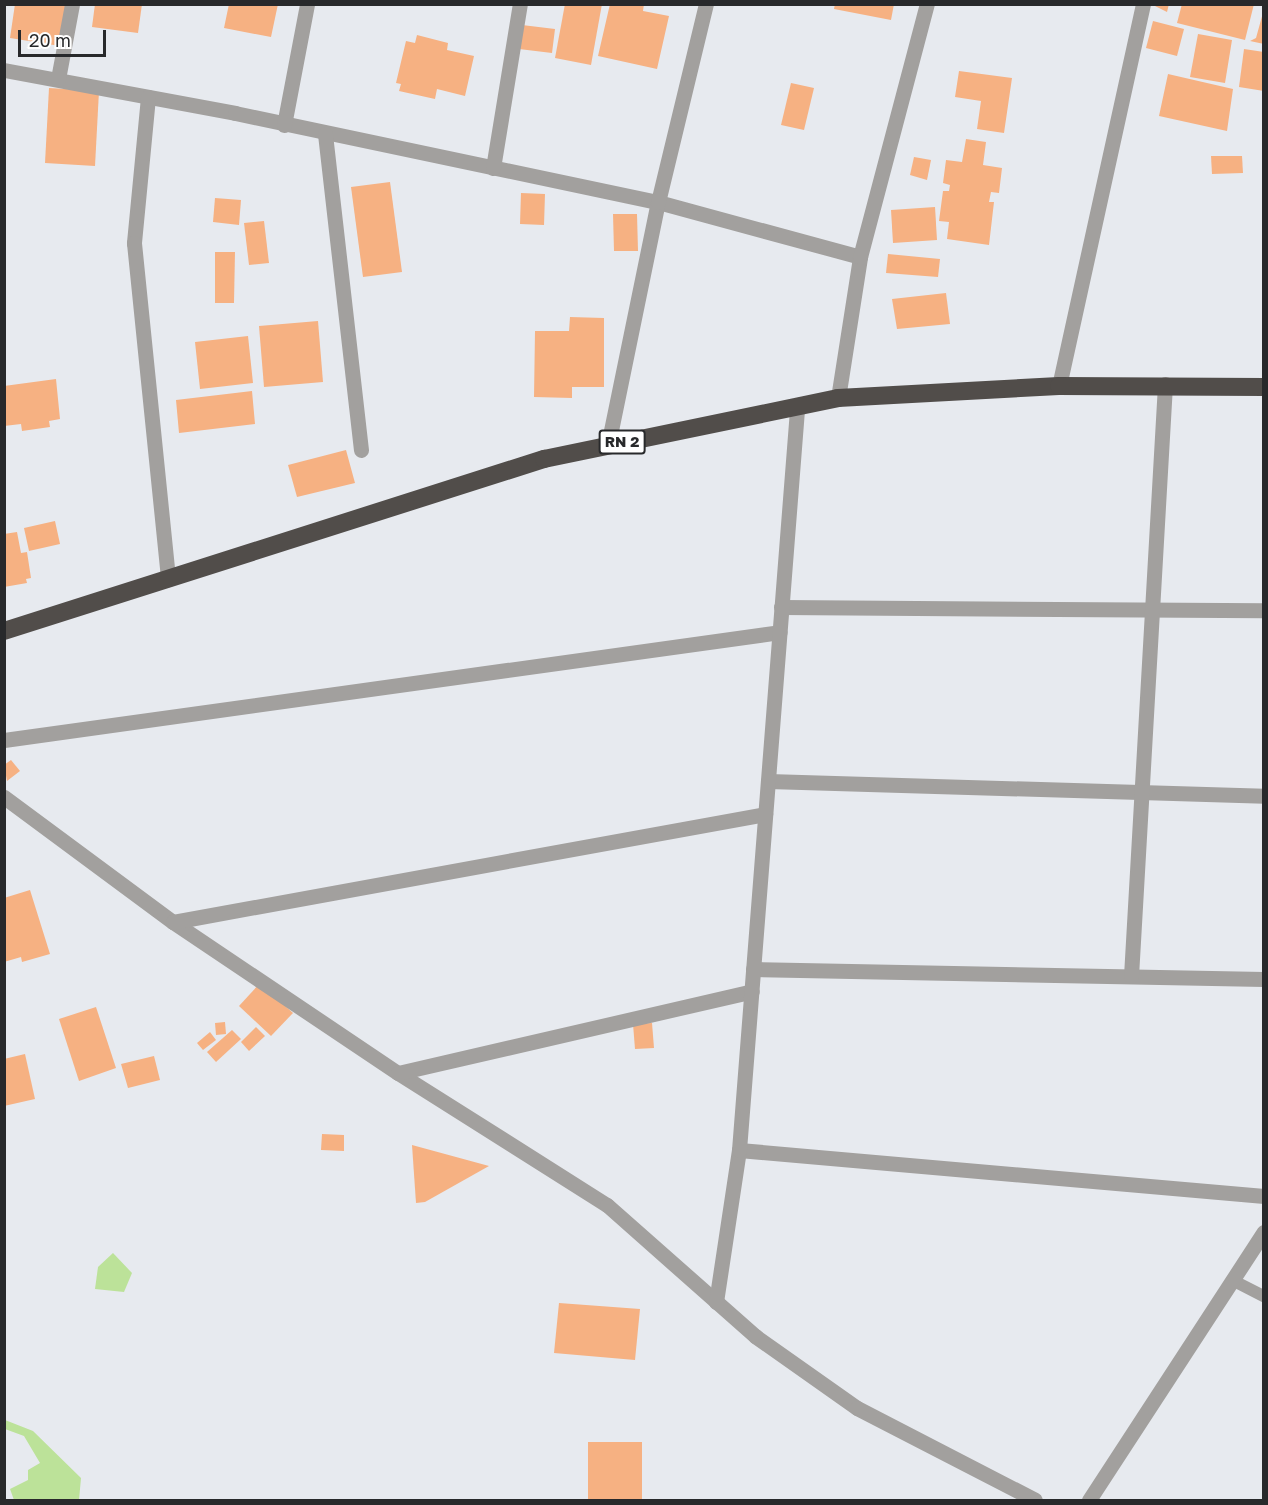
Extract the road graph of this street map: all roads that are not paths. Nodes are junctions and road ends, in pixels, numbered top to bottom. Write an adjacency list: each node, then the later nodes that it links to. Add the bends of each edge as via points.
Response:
1 (72, 4): 8 (street)
2 (307, 4): 10 (street)
3 (520, 4): 12 (street)
4 (706, 4): 13 (street)
5 (927, 4): 14 (street)
6 (1143, 4): 16 (street)
7 (4, 70): 8 (street)
8 (58, 79): 9 (street)
9 (148, 97): 10 (street); 22 (street, via 134,243)
10 (284, 126): 11 (street)
11 (325, 134): 12 (street); 21 (street)
12 (494, 168): 13 (street)
13 (658, 202): 14 (street); 20 (street)
14 (860, 257): 18 (street)
15 (1165, 384): 16 (highway, RN 2); 17 (highway, RN 2); 24 (street)
16 (1059, 386): 18 (highway, RN 2)
17 (1263, 387)
18 (837, 398): 19 (highway, RN 2)
19 (797, 409): 20 (highway, RN 2); 23 (street)
20 (608, 445): 22 (highway, RN 2, via 544,459)
21 (361, 450)
22 (168, 579): 26 (highway, RN 2)
23 (781, 607): 24 (street); 27 (street)
24 (1151, 609): 25 (street); 30 (street)
25 (1263, 610)
26 (4, 631)
27 (780, 632): 28 (street); 29 (street)
28 (4, 740)
29 (768, 781): 30 (street); 33 (street)
30 (1143, 792): 31 (street); 36 (street)
31 (1263, 796)
32 (4, 797): 34 (street)
33 (765, 814): 34 (street); 35 (street)
34 (172, 921): 39 (street)
35 (753, 969): 36 (street); 38 (street)
36 (1131, 976): 37 (street)
37 (1263, 979)
38 (752, 991): 39 (street); 40 (street)
39 (398, 1073): 45 (street, via 607,1205)
40 (739, 1150): 41 (street); 45 (street)
41 (1263, 1196)
42 (1263, 1232): 43 (street)
43 (1232, 1280): 44 (lane); 47 (street)
44 (1263, 1296)
45 (716, 1302): 46 (street, via 755,1336 857,1408)
46 (1035, 1500)
47 (1089, 1500)

